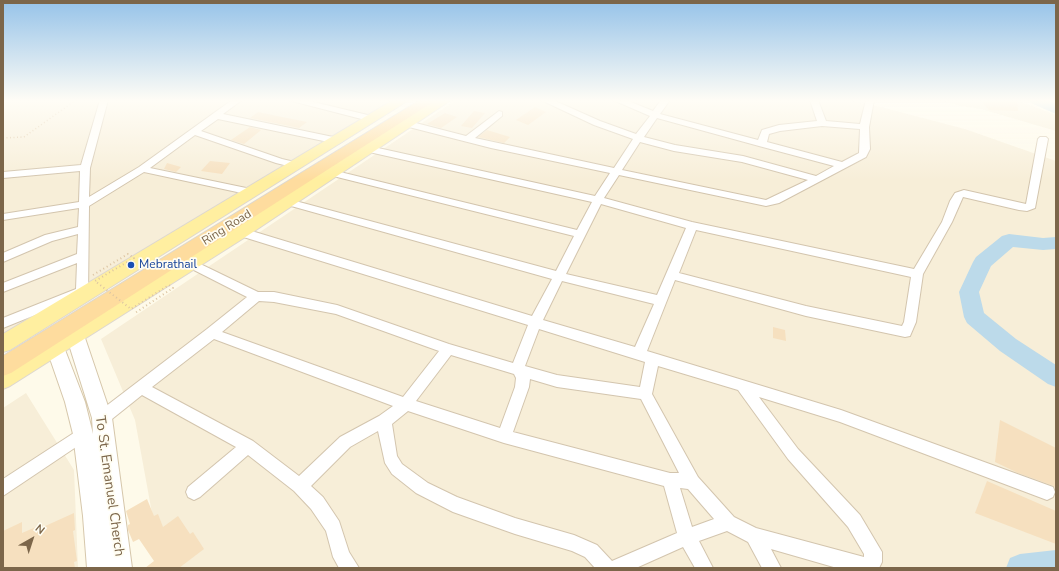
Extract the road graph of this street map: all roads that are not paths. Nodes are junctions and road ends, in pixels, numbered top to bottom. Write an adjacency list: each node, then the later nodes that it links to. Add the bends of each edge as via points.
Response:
1 (97, 127): 25 (street)
2 (203, 127): 16 (street)
3 (269, 127): 20 (street)
4 (361, 127): 20 (main road)
5 (373, 127): 57 (highway, Ring Road)
6 (387, 127): 59 (highway, Ring Road)
7 (404, 127): 22 (main road)
8 (420, 127): 17 (street)
9 (483, 127): 17 (street)
10 (607, 127): 18 (street)
11 (646, 127): 18 (street)
12 (698, 127): 21 (street)
13 (799, 127): 21 (street, via 769,130 765,132)
14 (859, 127): 15 (street)
15 (864, 127): 24 (street, via 863,155)
16 (195, 132): 23 (street); 26 (street)
17 (469, 138): 27 (street)
18 (638, 138): 27 (street); 30 (street, via 674,148 759,162)
19 (1043, 139): 43 (street, via 1031,206 1019,207 970,194 959,195 948,222)
20 (338, 141): 23 (main road)
21 (762, 144): 24 (street)
22 (369, 149): 28 (main road); 32 (street)
23 (296, 165): 31 (main road)
24 (841, 165): 30 (street)
25 (85, 168): 29 (street); 34 (street)
26 (142, 169): 31 (street); 34 (street)
27 (616, 171): 30 (street, via 766,202 775,201); 32 (street)
28 (332, 173): 33 (main road); 39 (street)
29 (3, 175)
30 (817, 179)
31 (251, 192): 47 (main road)
32 (598, 200): 36 (street); 39 (street)
33 (288, 202): 38 (main road); 45 (street)
34 (86, 204): 35 (street); 37 (street)
35 (3, 217)
36 (692, 226): 43 (street); 44 (street)
37 (84, 229): 40 (street); 41 (street, via 49,238)
38 (242, 232): 42 (main road); 50 (street)
39 (579, 234): 45 (street)
40 (83, 256): 46 (street); 47 (street)
41 (3, 258)
42 (190, 263): 48 (street); 53 (main road)
43 (917, 274): 44 (street, via 910,322 904,332)
44 (671, 275): 49 (street)
45 (558, 276): 49 (street); 50 (street)
46 (3, 288)
47 (81, 293): 51 (street); 54 (main road)
48 (256, 296): 52 (street); 56 (street, via 274,297 337,310)
49 (661, 301): 58 (street)
50 (536, 321): 58 (street); 60 (street)
51 (3, 323)
52 (212, 333): 63 (street); 65 (street)
53 (75, 335): 55 (main road); 66 (main road, To St. Emanuel Cherch)
54 (3, 344)
55 (55, 347): 61 (main road); 68 (main road, To St. Emanuel Cherch, via 75,402)
56 (448, 349): 60 (street); 65 (street)
57 (3, 355)
58 (646, 356): 62 (street); 64 (street)
59 (3, 367)
60 (518, 368): 64 (street, via 557,381); 69 (street, via 523,378 522,387)
61 (3, 380)
62 (744, 387): 76 (street, via 893,434); 78 (street, via 793,454 854,521 873,552 873,562 867,566 857,565)
63 (141, 388): 66 (street); 70 (street)
64 (644, 394): 72 (street)
65 (406, 404): 67 (street); 69 (street)
66 (102, 418): 81 (main road, To St. Emanuel Cherch)
67 (384, 421): 73 (street, via 345,442); 83 (street, via 390,458 397,469 422,488 460,506 515,526 574,543 591,551)
68 (83, 434): 74 (street); 80 (main road, To St. Emanuel Cherch, via 95,516)
69 (504, 436): 71 (street)
70 (248, 446): 73 (street); 75 (street)
71 (670, 480): 72 (street); 79 (street)
72 (692, 482): 77 (street)
73 (300, 486): 82 (street, via 317,503 333,527 342,557)
74 (3, 488)
75 (194, 492)
76 (1047, 492)
77 (728, 523): 78 (street); 79 (street)
78 (754, 536): 86 (street)
79 (687, 537): 84 (street); 85 (street)
80 (99, 568)
81 (120, 568)
82 (350, 568)
83 (607, 568)
84 (616, 568)
85 (704, 568)
86 (772, 568)

